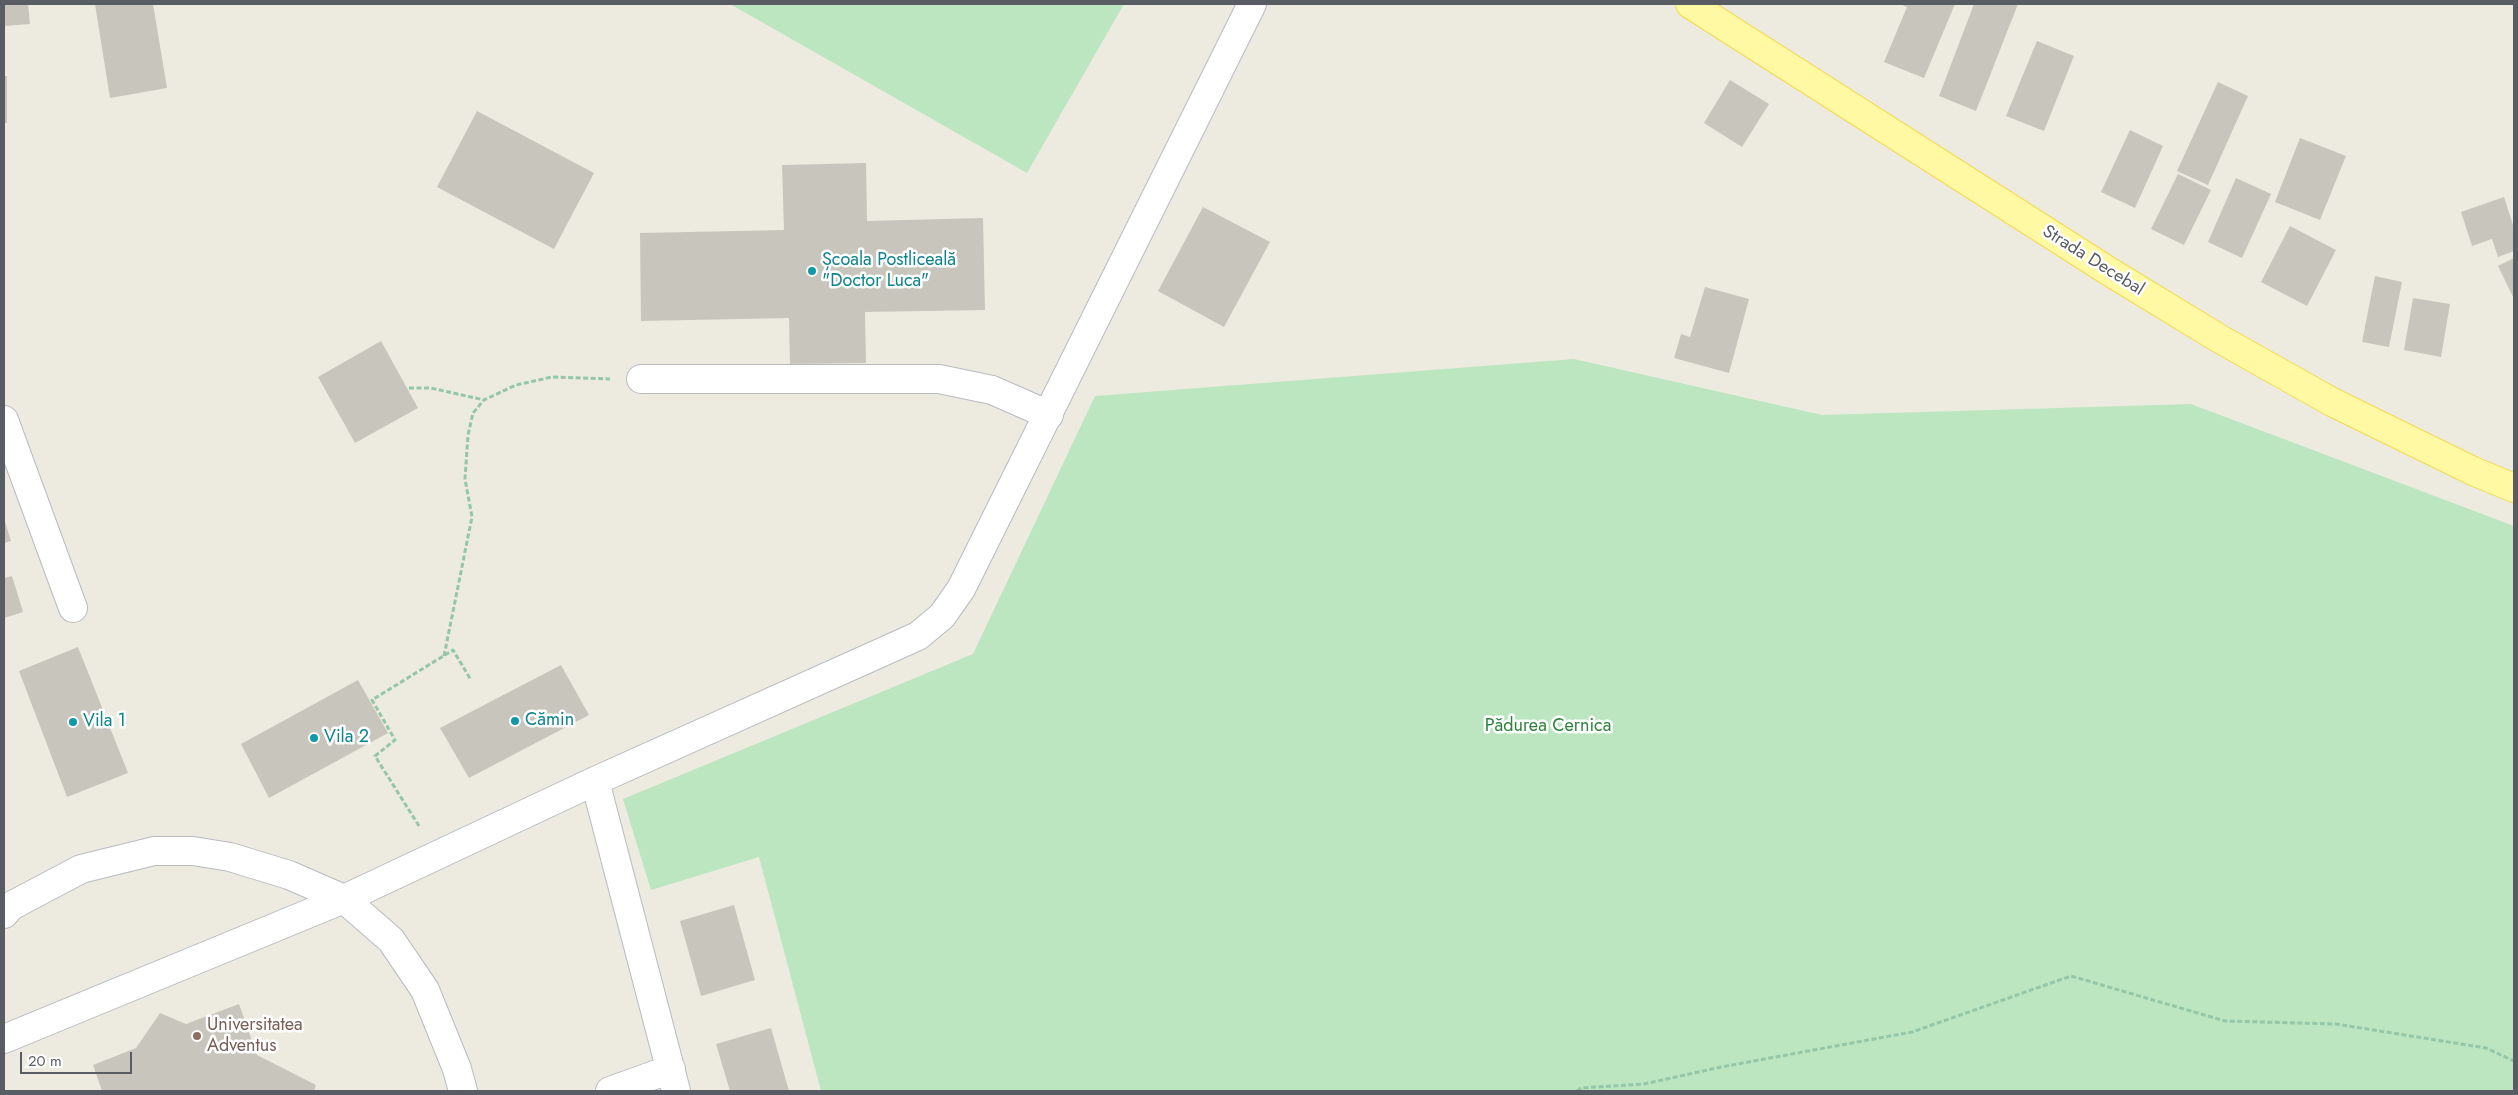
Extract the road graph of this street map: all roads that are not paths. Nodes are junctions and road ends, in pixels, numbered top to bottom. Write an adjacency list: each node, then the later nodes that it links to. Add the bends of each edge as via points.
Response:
1 (1252, 4): 4 (street)
2 (1690, 4): 6 (main road, Strada Decebal, via 2220,339 2332,402)
3 (641, 379): 4 (street, via 939,379 992,390)
4 (1049, 415): 8 (street, via 961,589 942,616 918,636)
5 (4, 420): 7 (street)
6 (2514, 488)
7 (72, 608)
8 (595, 781): 9 (street); 12 (street)
9 (344, 899): 10 (street, via 290,875 230,857 193,851 154,851 81,869 11,906); 11 (street); 13 (street, via 391,940 426,990)
10 (4, 914)
11 (4, 1039)
12 (674, 1080): 14 (street)
13 (463, 1091)
14 (610, 1091)

